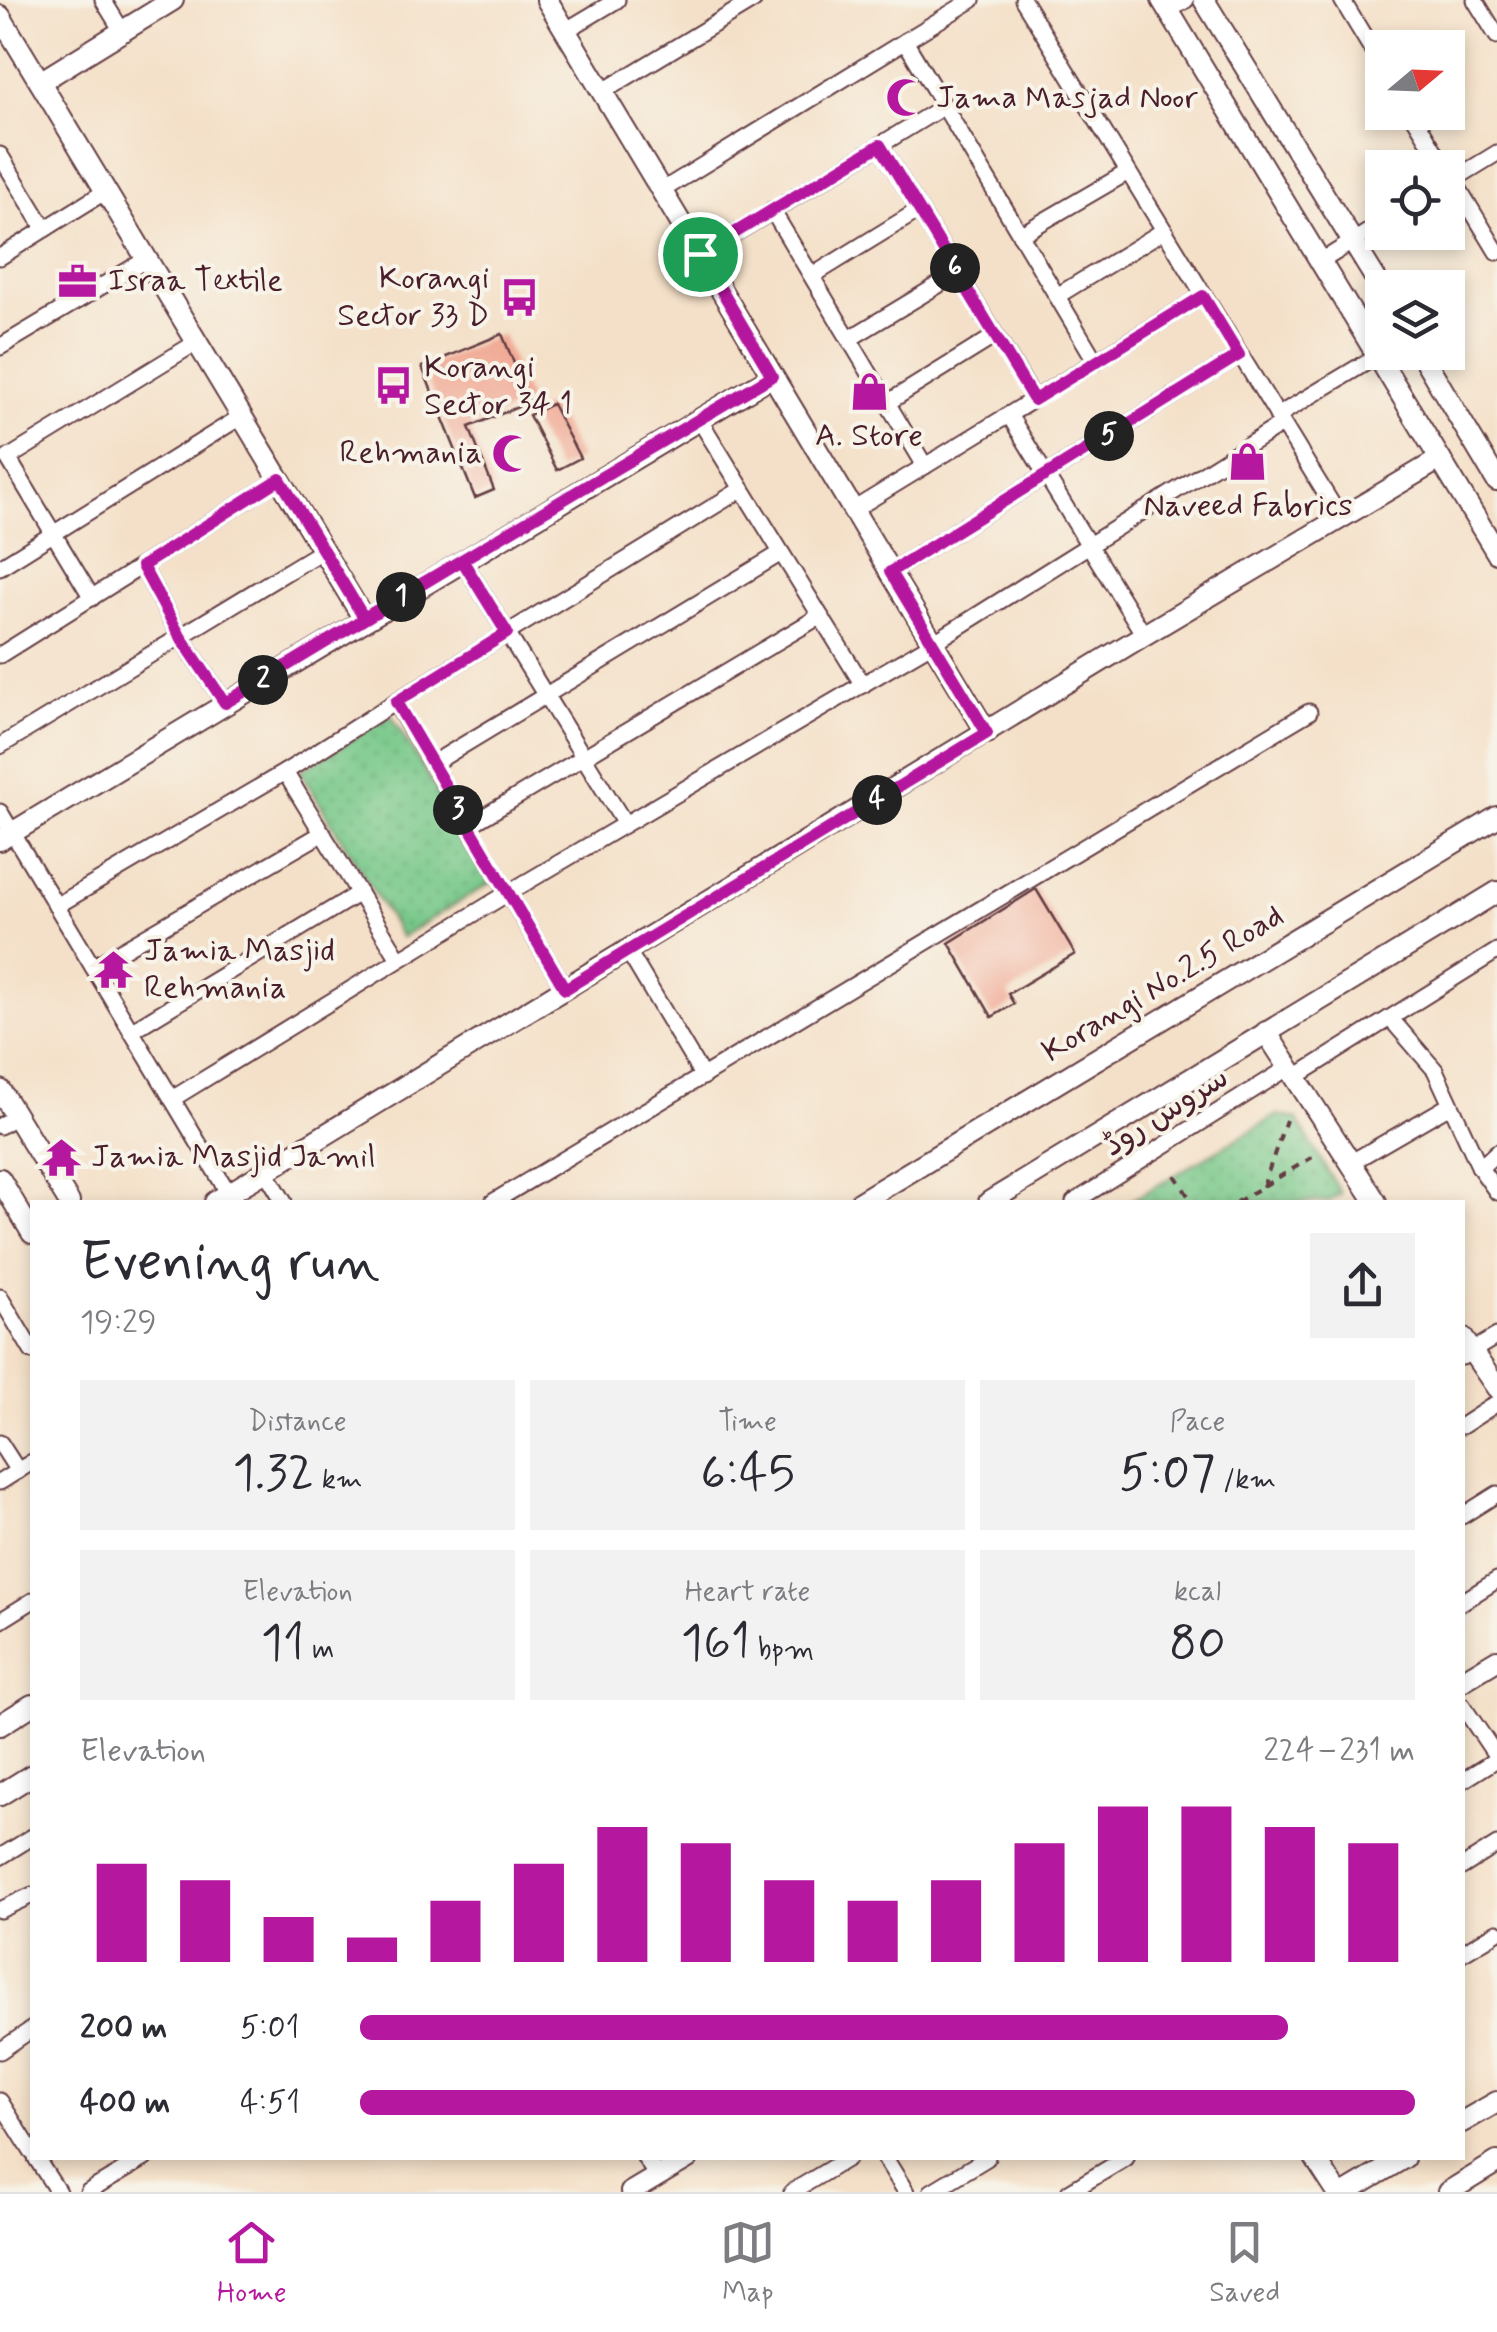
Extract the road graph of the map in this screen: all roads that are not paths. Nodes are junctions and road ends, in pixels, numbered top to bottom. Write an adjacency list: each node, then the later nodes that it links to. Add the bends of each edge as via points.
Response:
1 (103, 0): 14 (street)
2 (173, 0): 14 (street)
3 (547, 0): 13 (street)
4 (617, 0): 13 (street)
5 (754, 0): 19 (street)
6 (972, 0): 17 (street)
7 (1024, 0): 25 (street)
8 (1204, 0): 36 (street)
9 (1342, 0): 16 (street)
10 (1475, 0): 15 (street)
11 (1172, 4): 41 (street)
12 (0, 16): 18 (street)
13 (566, 31): 19 (street)
14 (122, 32): 18 (street)
15 (1497, 36)
16 (1365, 38)
17 (905, 41): 20 (street); 28 (street)
18 (40, 82): 27 (street)
19 (602, 92): 28 (street)
20 (944, 106): 21 (street); 35 (street)
21 (880, 145): 30 (street); 31 (street)
22 (1497, 153): 24 (street)
23 (0, 155): 26 (street)
24 (1465, 167)
25 (1128, 172): 33 (street); 35 (street)
26 (5, 173): 32 (street)
27 (106, 190): 32 (street); 40 (street)
28 (662, 190): 38 (street)
29 (1465, 202): 37 (street)
30 (772, 210): 38 (street); 44 (street)
31 (919, 210): 43 (street); 44 (street)
32 (45, 229): 39 (street)
33 (1163, 231): 45 (street); 46 (street)
34 (1365, 234): 36 (street)
35 (1020, 235): 45 (street)
36 (1354, 241): 41 (street); 42 (street)
37 (1497, 252)
38 (700, 254): 57 (street)
39 (0, 257)
40 (147, 259): 50 (street); 51 (street)
41 (1320, 262): 48 (street)
42 (1371, 270)
43 (958, 273): 47 (street); 49 (street)
44 (812, 276): 49 (street)
45 (1056, 296): 53 (street)
46 (1203, 296): 52 (street); 53 (street)
47 (995, 336): 58 (street); 59 (street)
48 (1365, 336)
49 (849, 339): 59 (street)
50 (198, 342): 61 (street); 72 (street, via 8,458)
51 (0, 347)
52 (1239, 355): 63 (street); 66 (street)
53 (1096, 362): 58 (street)
54 (1365, 364): 63 (street)
55 (1385, 370): 64 (street)
56 (1431, 370): 68 (street)
57 (772, 376): 62 (street); 70 (street)
58 (1034, 400): 60 (street)
59 (887, 403): 65 (street)
60 (1009, 415): 65 (street); 66 (street)
61 (242, 416): 67 (street); 72 (street)
62 (699, 419): 69 (street); 77 (street)
63 (1280, 420): 71 (street); 73 (street)
64 (1440, 460): 71 (street); 76 (street)
65 (925, 466): 70 (street)
66 (1046, 476): 73 (street); 80 (street)
67 (280, 479): 74 (street); 78 (street)
68 (1497, 481)
69 (742, 489): 75 (street); 84 (street)
70 (853, 510): 80 (street)
71 (1341, 519): 85 (street)
72 (53, 534): 79 (street); 81 (street)
73 (1088, 546): 85 (street); 87 (street)
74 (323, 550): 83 (street); 86 (street)
75 (781, 553): 82 (street); 90 (street)
76 (1497, 553)
77 (462, 560): 83 (street); 84 (street)
78 (142, 566): 81 (street); 86 (street)
79 (0, 567)
80 (890, 572): 87 (street)
81 (92, 598): 88 (street)
82 (820, 616): 89 (street); 96 (street)
83 (364, 618): 92 (street)
84 (507, 633): 90 (street); 91 (street)
85 (1144, 635): 94 (street)
86 (180, 636): 92 (street); 95 (street)
87 (933, 643): 89 (street); 94 (street)
88 (0, 656)
89 (862, 685): 101 (street)
90 (546, 696): 96 (street); 97 (street)
91 (396, 702): 97 (street); 98 (street)
92 (225, 703): 104 (street)
93 (1309, 712): 118 (street)
94 (987, 733): 109 (street)
95 (0, 746)
96 (584, 757): 101 (street); 102 (street)
97 (432, 764): 102 (street)
98 (285, 772): 103 (street); 108 (street)
99 (0, 812): 104 (street)
100 (1497, 817): 133 (street, Korangi No.2.5 Road)
101 (625, 824): 107 (street)
102 (468, 826): 107 (street)
103 (323, 832): 106 (street); 112 (street)
104 (6, 836): 108 (street)
105 (1497, 892): 116 (street)
106 (359, 893): 111 (street); 115 (street)
107 (508, 893): 111 (street); 113 (street)
108 (56, 906): 112 (street)
109 (628, 951): 113 (street); 118 (street)
110 (1497, 952): 114 (street, سروس روڈ)
111 (399, 960): 120 (street)
112 (93, 966): 115 (street)
113 (565, 989): 126 (street)
114 (1390, 1018): 117 (street, سروس روڈ); 121 (street, via 1435,1070)
115 (131, 1031): 120 (street)
116 (1266, 1032): 117 (street); 134 (street)
117 (1291, 1073): 124 (street); 135 (street, سروس روڈ)
118 (702, 1076): 132 (street)
119 (0, 1090): 122 (street)
120 (172, 1100): 129 (street)
121 (1450, 1104): 124 (street); 125 (street)
122 (8, 1121): 130 (street)
123 (1497, 1152): 125 (street)
124 (1350, 1164): 136 (street)
125 (1480, 1168): 128 (street)
126 (266, 1172): 129 (street); 131 (street)
127 (0, 1179): 137 (street)
128 (1497, 1192)
129 (222, 1198)
130 (67, 1200)
131 (283, 1200)
132 (496, 1200)
133 (863, 1200)
134 (992, 1200)
135 (1077, 1200)
136 (1369, 1200)
137 (30, 1230)
138 (0, 1297): 140 (street)
139 (1497, 1336): 141 (street)
140 (30, 1348)
141 (1465, 1348): 142 (street)
142 (1497, 1388)
143 (1497, 1403): 144 (street)
144 (1465, 1424)
145 (0, 1443): 147 (street)
146 (30, 1463): 147 (street)
147 (18, 1471): 148 (street)
148 (0, 1482)
149 (1497, 1494): 150 (street)
150 (1465, 1514)
151 (1497, 1580): 152 (street)
152 (1465, 1600)
153 (30, 1602): 154 (street)
154 (0, 1621)
155 (1497, 1660): 156 (street)
156 (1465, 1679)
157 (30, 1706): 159 (street)
158 (1465, 1710): 160 (street)
159 (0, 1724)
160 (1497, 1758): 162 (street)
161 (30, 1776): 163 (street)
162 (1465, 1779)
163 (0, 1794)
164 (30, 1838): 166 (street)
165 (1497, 1844): 167 (street)
166 (0, 1856)
167 (1465, 1865)
168 (30, 1896): 169 (street)
169 (0, 1910)
170 (1497, 1932): 171 (street)
171 (1465, 1951)
172 (30, 2030): 173 (street)
173 (0, 2052)
174 (0, 2102): 177 (street)
175 (1497, 2102): 176 (street)
176 (1465, 2120)
177 (28, 2134)
178 (37, 2160): 190 (street)
179 (142, 2160): 191 (street)
180 (646, 2160): 189 (street)
181 (685, 2160): 189 (street)
182 (845, 2160): 193 (street)
183 (886, 2160): 194 (street)
184 (983, 2160): 195 (street)
185 (1123, 2160): 196 (street)
186 (1317, 2160): 197 (street)
187 (1401, 2160): 198 (street)
188 (1497, 2162): 199 (street)
189 (657, 2176): 192 (street)
190 (58, 2192)
191 (88, 2192)
192 (631, 2192)
193 (792, 2192)
194 (906, 2192)
195 (932, 2192)
196 (1069, 2192)
197 (1336, 2192)
198 (1347, 2192)
199 (1448, 2192)

